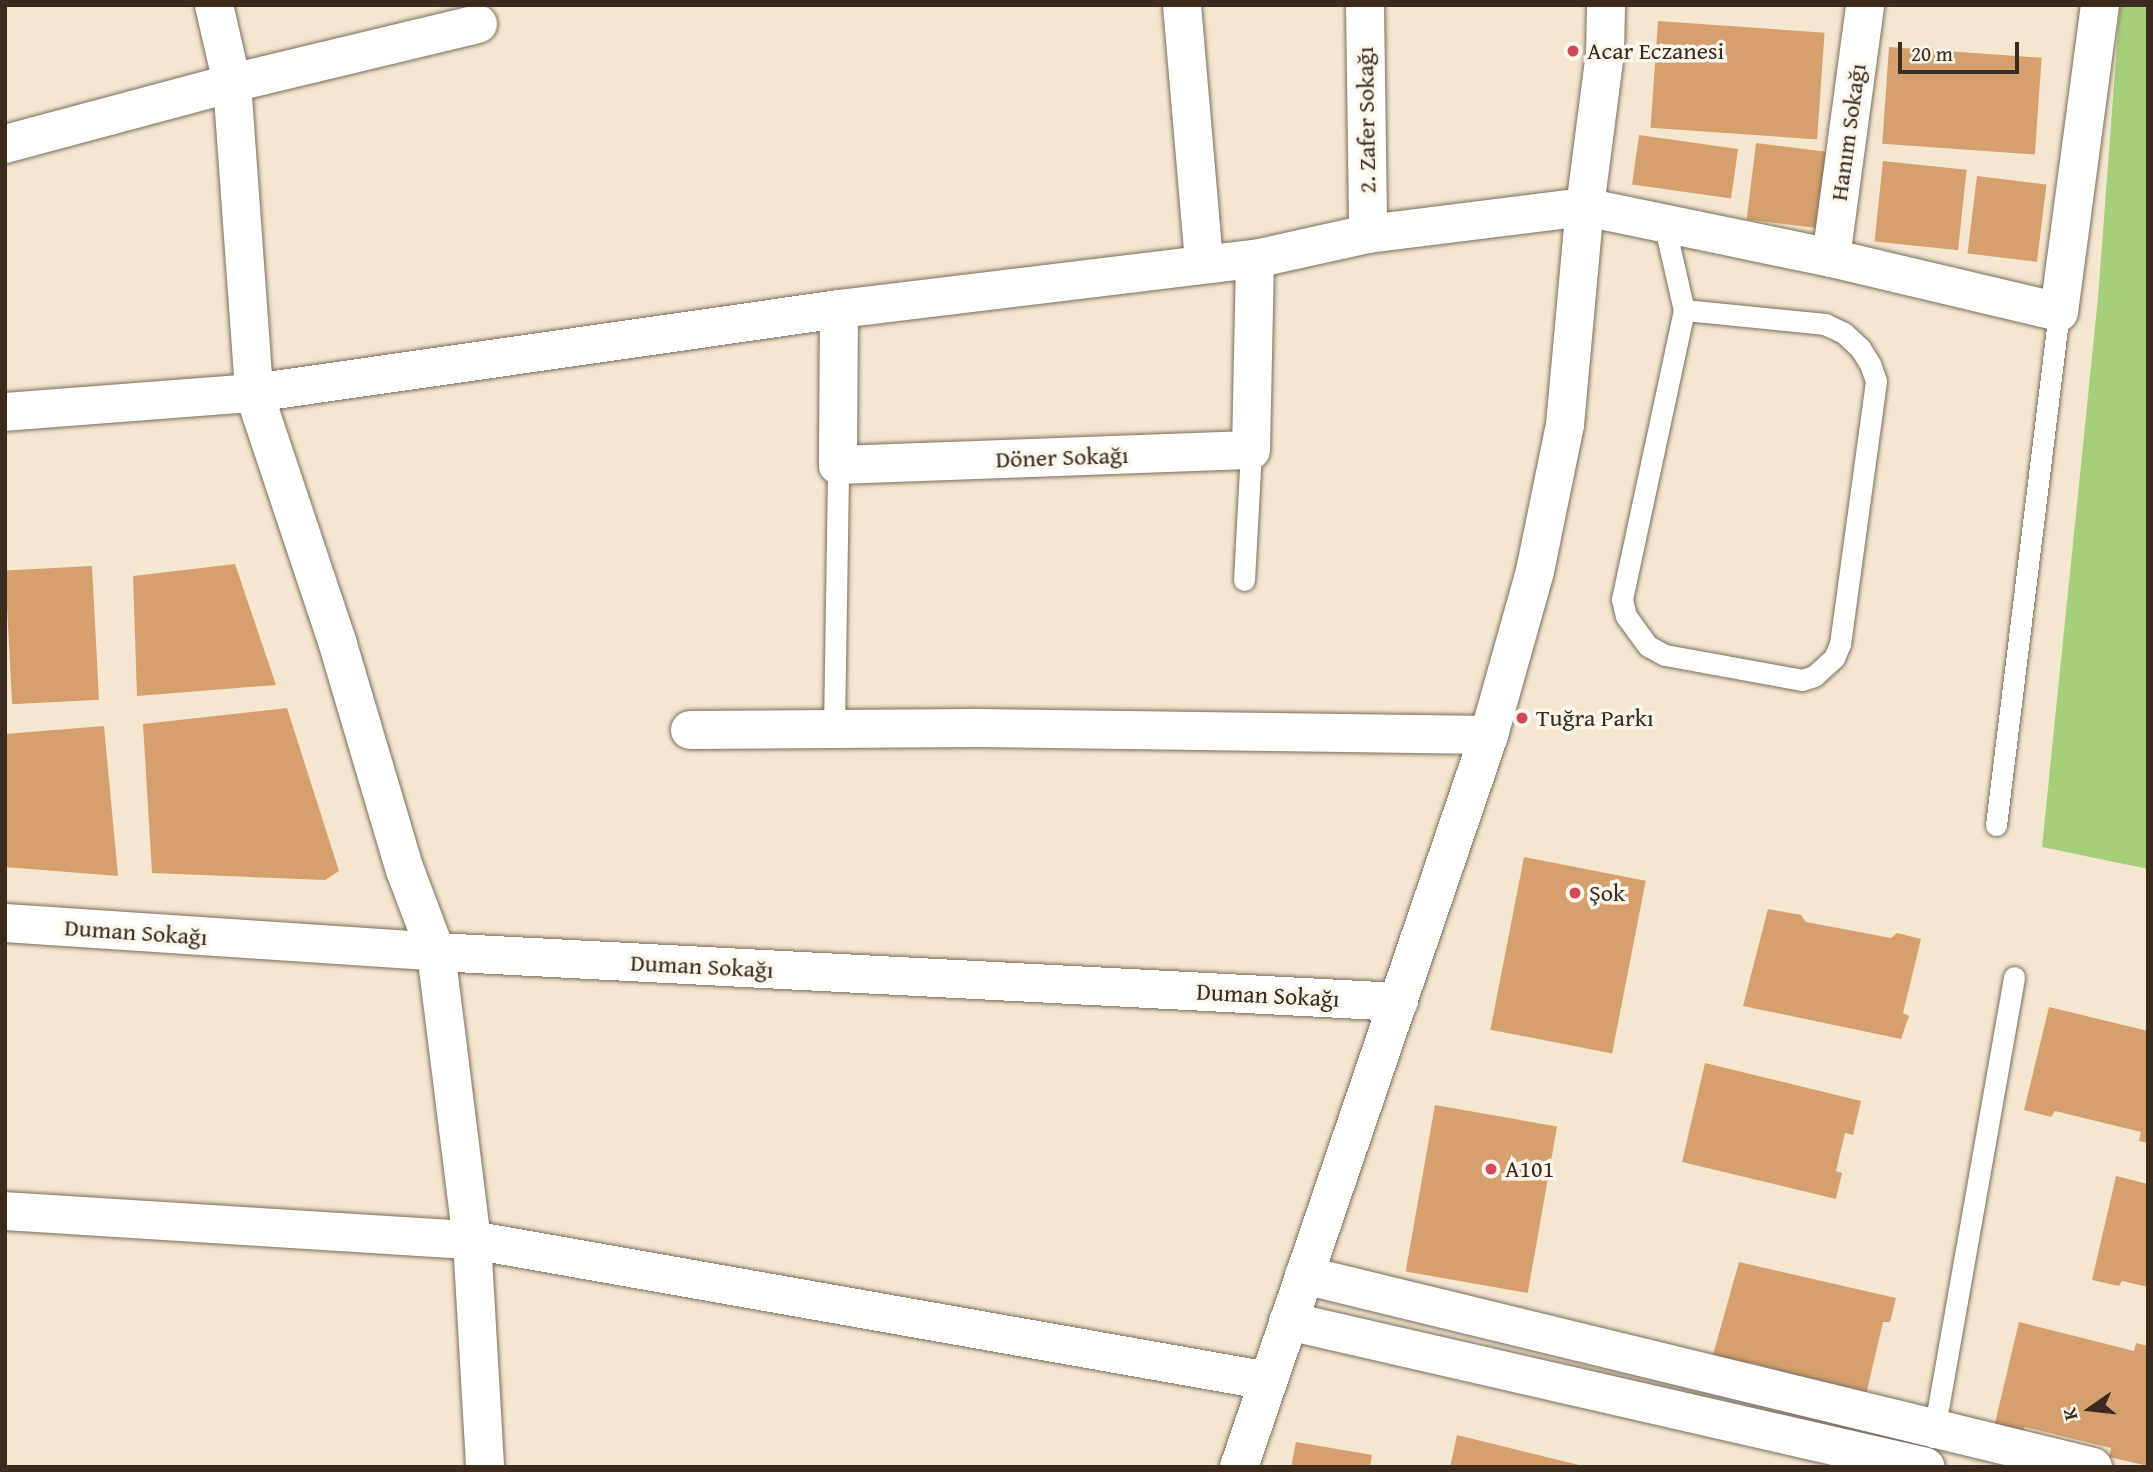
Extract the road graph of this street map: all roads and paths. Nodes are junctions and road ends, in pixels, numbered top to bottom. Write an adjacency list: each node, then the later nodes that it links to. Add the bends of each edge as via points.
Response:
1 (214, 5): 8 (street)
2 (1182, 5): 15 (street)
3 (1365, 5): 12 (street, 2. Zafer Sokağı)
4 (1606, 5): 10 (street, via 1605,54)
5 (1865, 5): 13 (street, Hanım Sokağı)
6 (2100, 5): 18 (street)
7 (478, 24): 8 (street)
8 (232, 83): 9 (street); 19 (street)
9 (5, 144)
10 (1585, 206): 11 (street); 12 (street); 26 (street, via 1565,425 1535,571)
11 (1664, 223): 13 (street); 17 (lane)
12 (1368, 234): 14 (street)
13 (1831, 258): 18 (street)
14 (1255, 259): 15 (street); 21 (street)
15 (1204, 264): 16 (street)
16 (839, 309): 19 (street); 22 (street)
17 (1684, 310): 17 (lane, via 1622,599 1626,616 1648,646 1665,655 1802,680 1814,676 1834,658 1840,644 1875,382 1870,364 1844,333 1825,324)
18 (2059, 312): 27 (lane)
19 (254, 393): 20 (street); 29 (street, via 337,641 405,870)
20 (5, 412)
21 (1251, 450): 22 (street, Döner Sokağı); 23 (lane)
22 (838, 465): 24 (lane)
23 (1244, 580)
24 (834, 729): 25 (street); 26 (street)
25 (690, 730)
26 (1489, 736): 31 (street)
27 (1996, 825)
28 (5, 923): 29 (street, Duman Sokağı)
29 (436, 952): 31 (street, Duman Sokağı); 33 (street)
30 (2014, 977): 37 (lane)
31 (1399, 1002): 34 (street)
32 (5, 1211): 33 (street)
33 (472, 1240): 36 (street); 38 (street)
34 (1304, 1275): 35 (street); 37 (street)
35 (1288, 1321): 36 (street); 40 (street)
36 (1268, 1381): 39 (street)
37 (1935, 1428): 40 (lane); 41 (street)
38 (485, 1467)
39 (1239, 1467)
40 (1926, 1467)
41 (2093, 1467)

